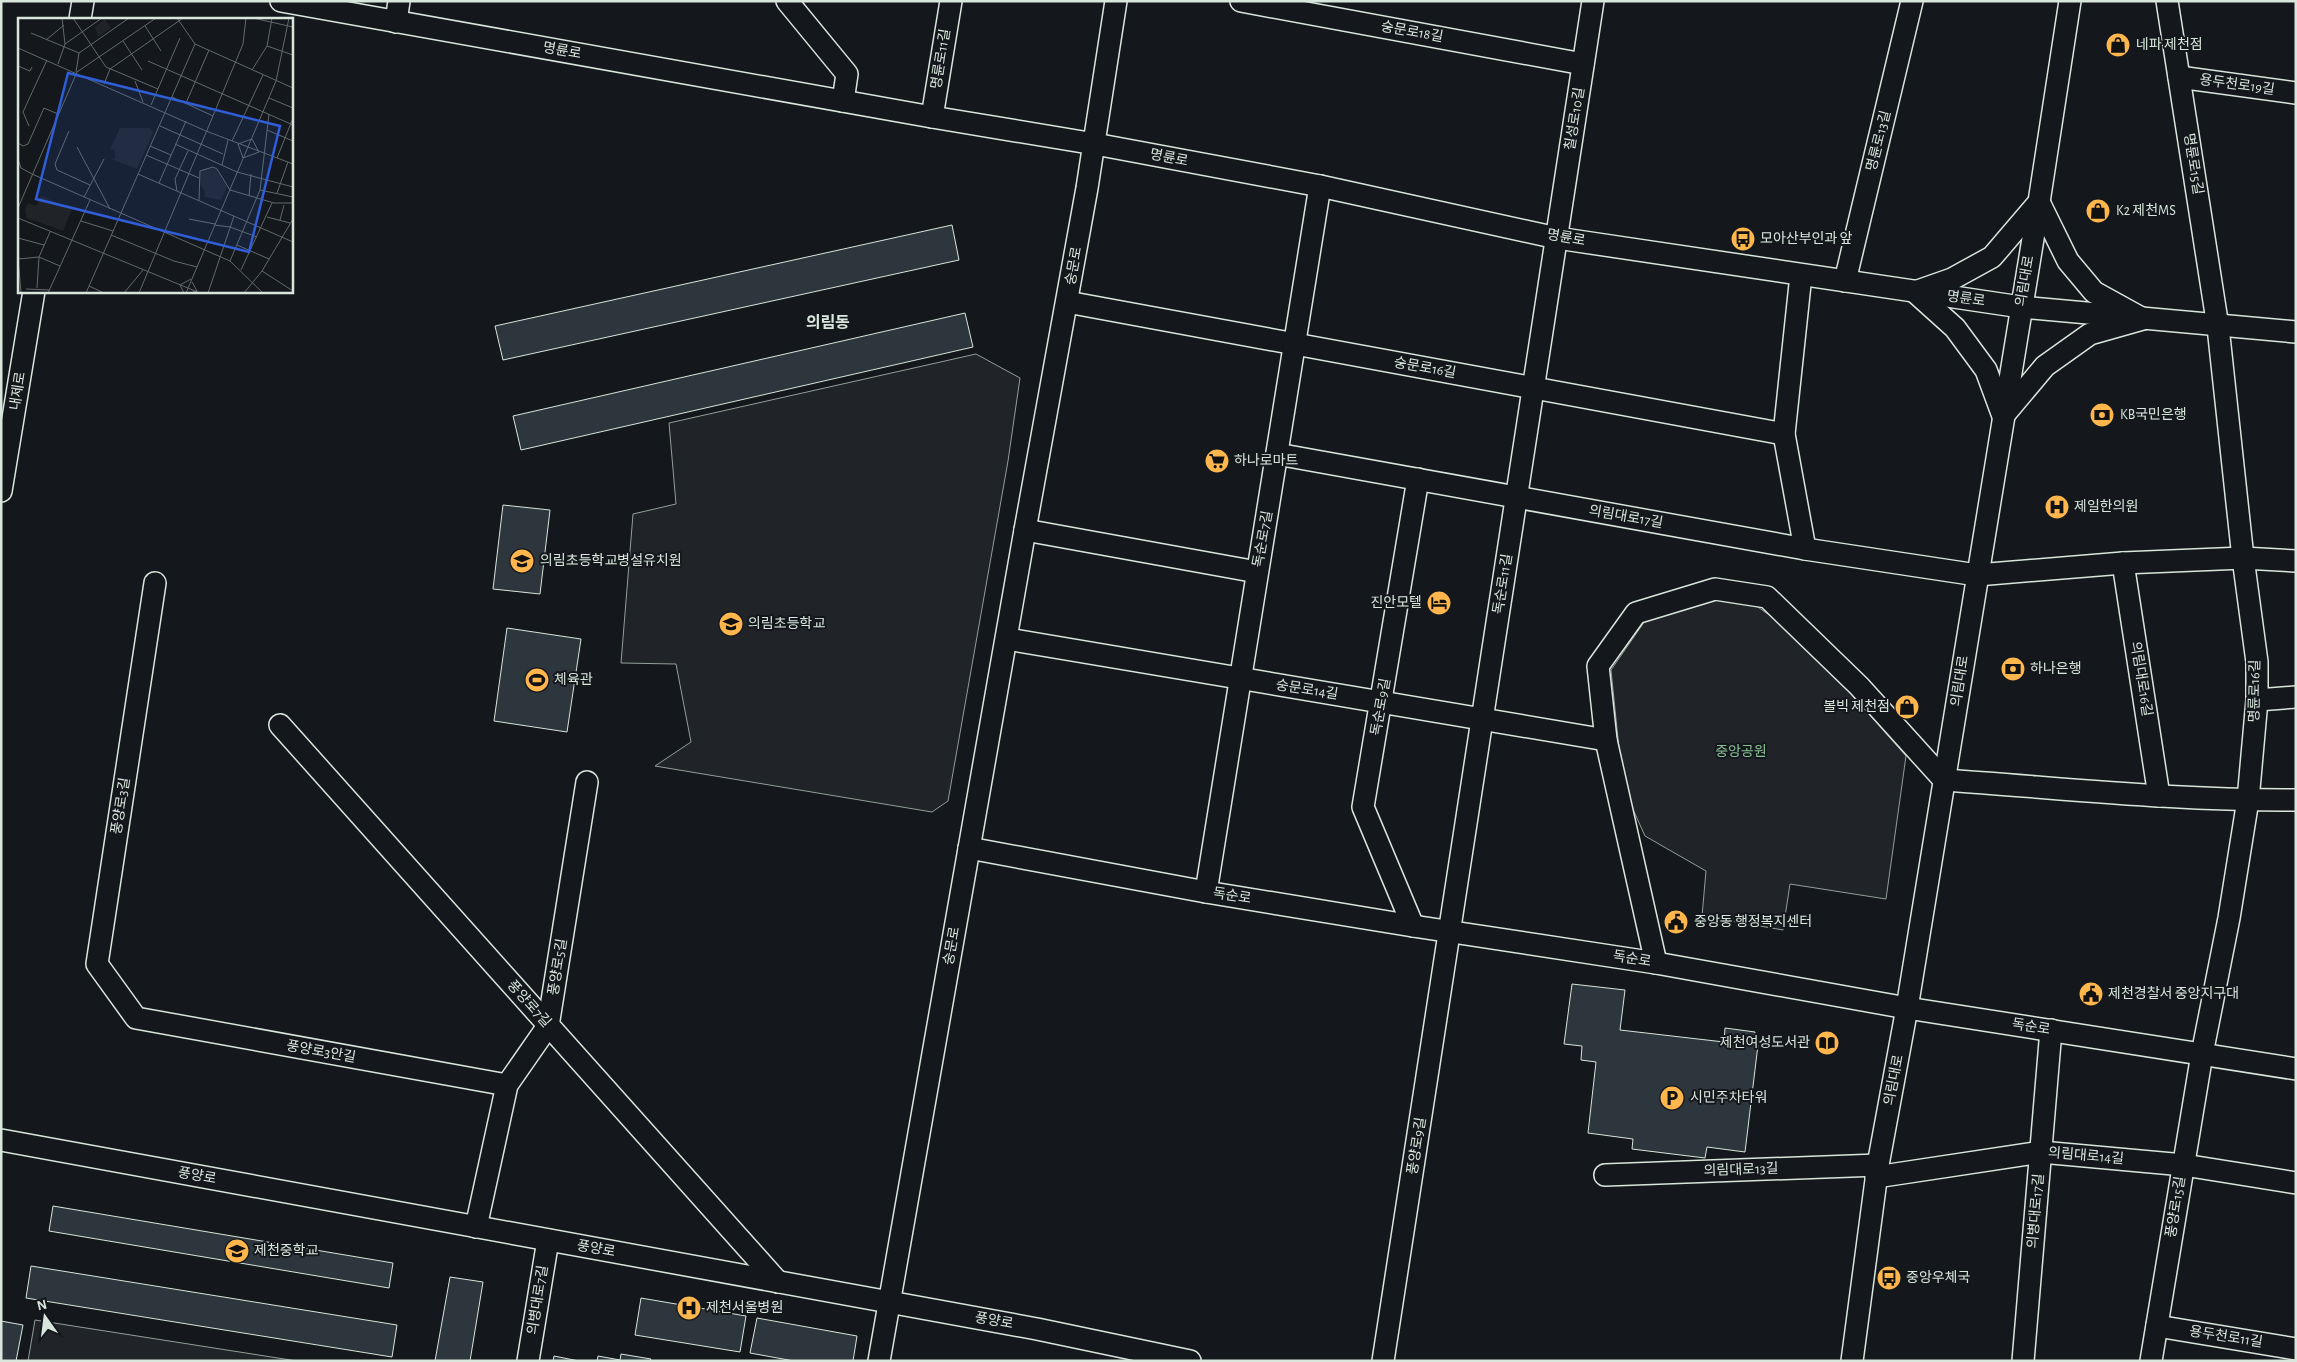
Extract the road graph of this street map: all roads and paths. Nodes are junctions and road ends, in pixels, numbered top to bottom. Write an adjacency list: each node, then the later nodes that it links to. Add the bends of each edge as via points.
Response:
1 (83, 1): 13 (street)
2 (281, 1): 12 (street, 명륜로)
3 (787, 1): 17 (street, via 847,74)
4 (951, 1): 18 (street, 명륜로11길)
5 (1116, 1): 19 (street, 숭문로)
6 (1241, 1): 11 (street, 숭문로18길)
7 (1593, 1): 14 (street, 칠성로10길)
8 (1912, 1): 24 (street, 명륜로13길)
9 (2070, 1): 21 (street, 의림대로)
10 (2167, 1): 15 (street, 명륜로15길)
11 (1282, 5): 14 (street, 숭문로18길)
12 (397, 11): 17 (street, 명륜로)
13 (80, 18)
14 (1583, 64): 22 (street, 칠성로10길)
15 (2179, 76): 16 (street, 용두천로19길); 30 (street, 명륜로15길)
16 (2296, 94)
17 (843, 101): 18 (street, 명륜로)
18 (932, 117): 19 (street, 명륜로)
19 (1095, 144): 20 (street, 명륜로); 27 (street, 숭문로)
20 (1320, 186): 22 (street, 명륜로); 32 (street, 독순로7길)
21 (2039, 202): 26 (street, via 1992,257 1952,279); 28 (street, 의림대로); 29 (street, via 2068,261 2094,292)
22 (1557, 238): 23 (street, 명륜로); 33 (street, 독순로11길)
23 (1801, 275): 24 (street, 명륜로); 35 (street)
24 (1845, 281): 26 (street, 명륜로)
25 (34, 292): 36 (street, 내제로)
26 (1915, 292): 28 (street, 명륜로); 34 (street, via 1954,328 1986,370)
27 (1067, 302): 32 (street, 숭문로16길); 41 (street, 숭문로)
28 (2021, 307): 29 (street, 명륜로); 34 (street, 의림대로)
29 (2143, 319): 30 (street, 명륜로); 34 (street, via 2090,334 2045,366)
30 (2218, 327): 31 (street, 명륜로); 43 (street, 명륜로16길)
31 (2296, 332)
32 (1296, 344): 33 (street, 숭문로16길); 37 (street, 독순로7길)
33 (1533, 388): 35 (street, 숭문로16길); 40 (street, 독순로11길)
34 (2003, 416): 47 (street, 의림대로)
35 (1784, 434): 42 (street)
36 (5, 442): 39 (street, 내제로)
37 (1277, 454): 38 (street, 의림대로17길); 46 (street, 독순로7길)
38 (1418, 479): 40 (street, 의림대로17길); 53 (street, 독순로9길)
39 (1, 491)
40 (1517, 497): 42 (street, 의림대로17길); 54 (street, 독순로11길)
41 (1025, 530): 46 (street); 49 (street, 숭문로)
42 (1805, 549): 47 (street, 의림대로17길)
43 (2243, 558): 44 (street, 의림대로17길); 45 (street, 의림대로17길); 52 (street, 명륜로16길, via 2257,662)
44 (2296, 561)
45 (2123, 563): 47 (street, 의림대로17길); 59 (street, 의림대로16길)
46 (1257, 572): 50 (street, 독순로7길)
47 (1976, 575): 57 (street, 의림대로)
48 (155, 583): 68 (street, 풍양로3길, via 97,964)
49 (1007, 639): 50 (street, 숭문로14길); 62 (street, 숭문로)
50 (1240, 679): 53 (street, 숭문로14길); 63 (street, 독순로7길)
51 (2296, 697): 52 (street)
52 (2257, 700): 60 (street, 명륜로16길)
53 (1382, 702): 54 (street, 숭문로14길); 64 (street, 독순로9길, via 1363,807)
54 (1482, 719): 56 (street, 숭문로14길); 65 (street, 독순로11길)
55 (280, 725): 69 (street, 풍양로7길)
56 (1606, 740): 57 (street, via 1598,666 1636,613 1716,589 1767,597 1859,686); 66 (street)
57 (1944, 780): 59 (street); 67 (street, 의림대로)
58 (587, 782): 69 (street, 풍양로5길)
59 (2159, 796): 60 (street)
60 (2248, 800): 61 (street); 71 (street, 명륜로16길, via 2228,926)
61 (2296, 800)
62 (969, 848): 63 (street, 독순로); 83 (street, 숭문로)
63 (1206, 892): 64 (street, 독순로)
64 (1413, 926): 65 (street, 독순로)
65 (1450, 931): 66 (street, 독순로); 89 (street, 풍양로9길)
66 (1656, 963): 67 (street, 독순로)
67 (1908, 1008): 70 (street, 독순로); 77 (street, 의림대로)
68 (136, 1018): 73 (street, 풍양로3안길)
69 (548, 1026): 73 (street, 풍양로5길); 82 (street, 풍양로7길)
70 (2051, 1030): 71 (street, 독순로); 75 (street, 의병대로17길)
71 (2202, 1054): 72 (street, 독순로); 76 (street, 풍양로15길)
72 (2296, 1069)
73 (507, 1085): 80 (street, 풍양로5길)
74 (1, 1140): 80 (street, 풍양로)
75 (2041, 1152): 76 (street, 의림대로14길); 77 (street, 의림대로14길); 91 (street, 의병대로17길)
76 (2184, 1164): 79 (street, 의림대로14길); 84 (street, 풍양로15길)
77 (1877, 1171): 78 (street, 의림대로13길); 90 (street, 의림대로)
78 (1605, 1175)
79 (2296, 1183)
80 (476, 1227): 81 (street, 풍양로)
81 (548, 1240): 82 (street, 풍양로); 86 (street, 의병대로7길)
82 (778, 1282): 83 (street, 풍양로)
83 (890, 1302): 87 (street, 숭문로); 88 (street, 풍양로)
84 (2157, 1326): 85 (street, 용두천로11길); 92 (street, 풍양로15길)
85 (2296, 1349)
86 (528, 1361)
87 (879, 1361)
88 (1190, 1361)
89 (1383, 1361)
90 (1852, 1361)
91 (2022, 1361)
92 (2151, 1361)

